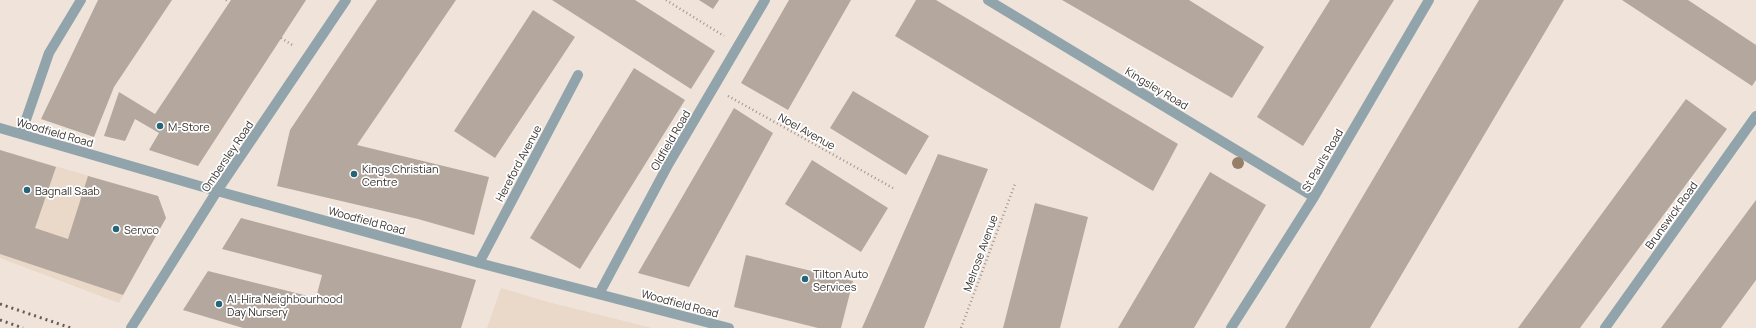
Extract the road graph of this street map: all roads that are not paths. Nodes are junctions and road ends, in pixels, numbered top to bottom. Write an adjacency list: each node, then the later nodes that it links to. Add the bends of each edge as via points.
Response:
1 (81, 0): 9 (street, via 49,53)
2 (346, 0): 10 (street, Ombersley Road)
3 (765, 0): 13 (street, Oldfield Road, via 668,165)
4 (988, 0): 11 (street, Kingsley Road)
5 (1429, 0): 11 (street, St Paul's Road)
6 (578, 74): 12 (street, Hereford Avenue)
7 (1756, 116): 17 (street, Brunswick Road)
8 (0, 128): 9 (street, Woodfield Road)
9 (21, 134): 10 (street, Woodfield Road)
10 (217, 191): 12 (street, Woodfield Road); 14 (street, Ombersley Road)
11 (1314, 198): 16 (street, St Paul's Road)
12 (479, 263): 13 (street, Woodfield Road)
13 (599, 294): 15 (street, Woodfield Road)
14 (132, 328)
15 (729, 328)
16 (1230, 328)
17 (1605, 328)

